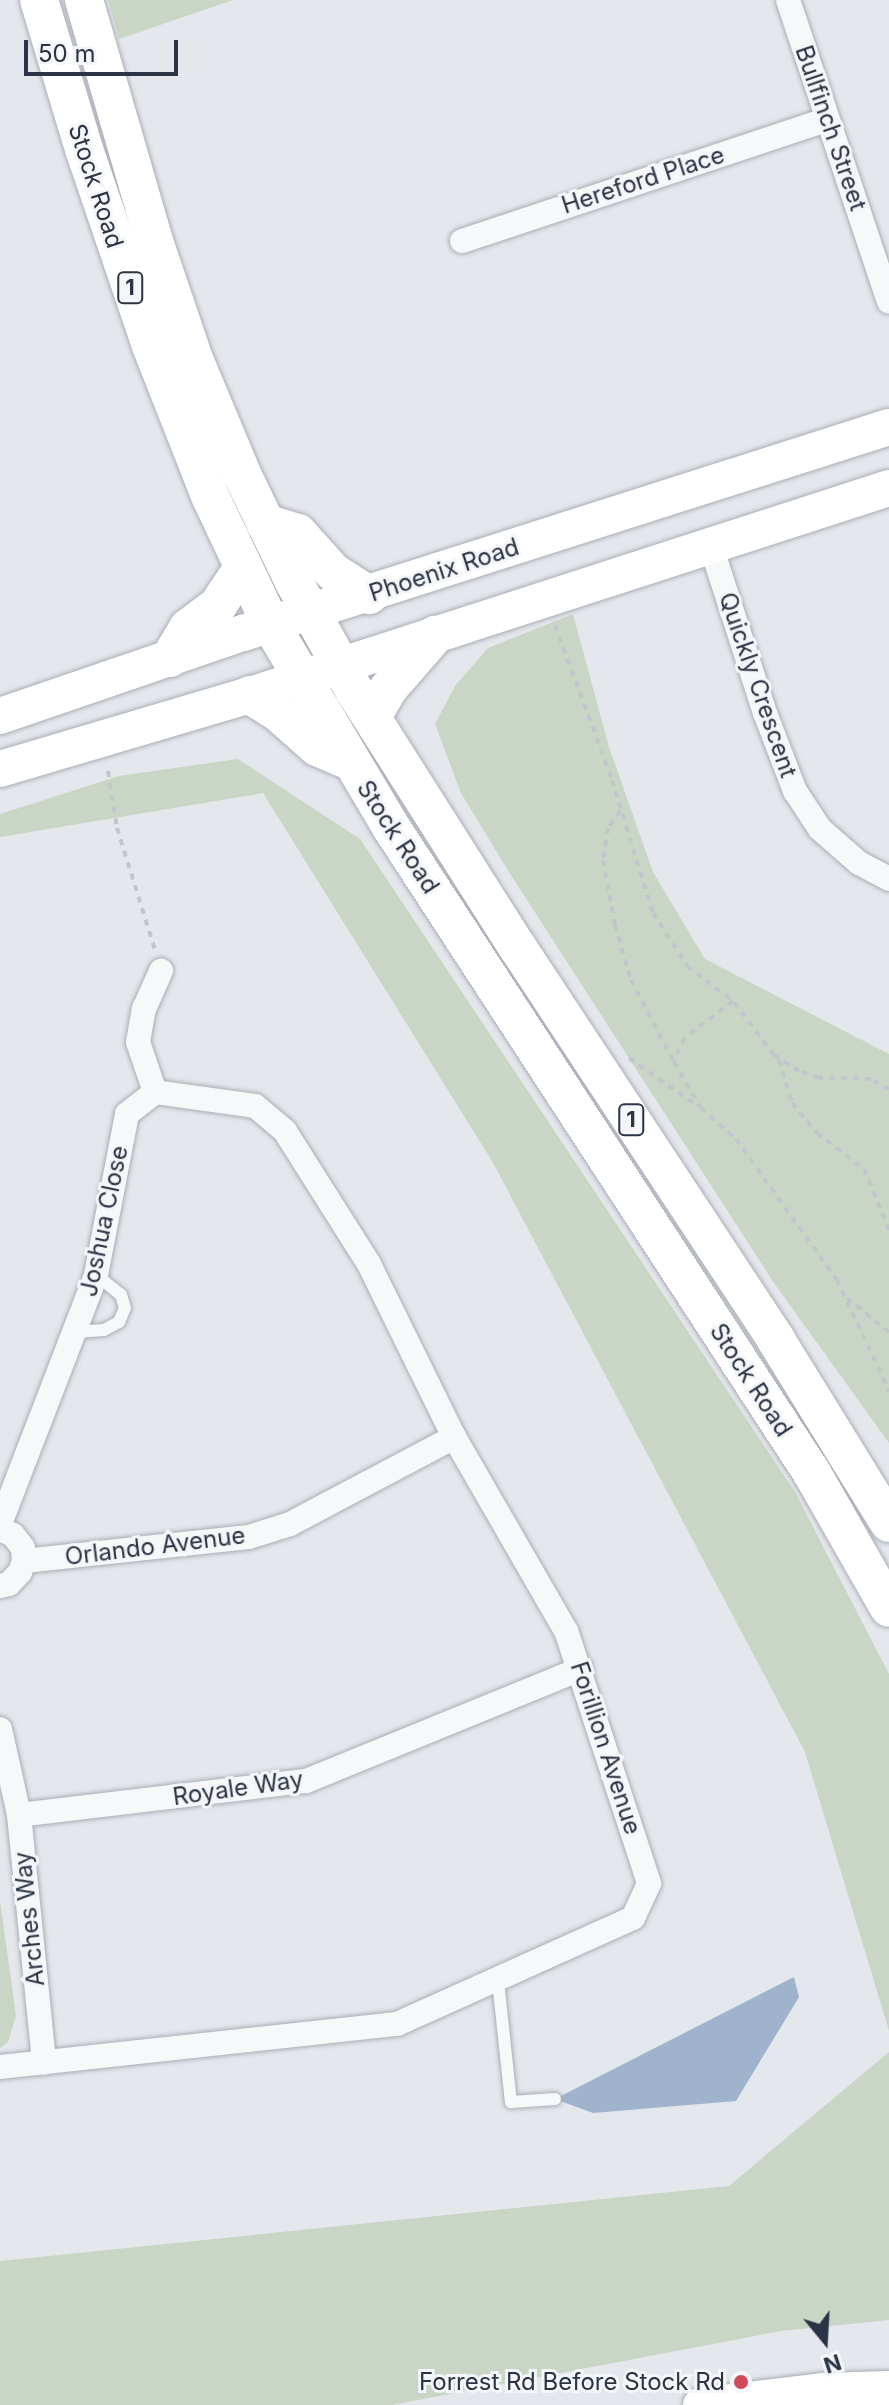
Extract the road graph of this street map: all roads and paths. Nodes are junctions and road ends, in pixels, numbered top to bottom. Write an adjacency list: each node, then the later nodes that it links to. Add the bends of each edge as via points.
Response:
1 (39, 0): 11 (highway, Stock Road / 1, via 145,332)
2 (84, 0): 9 (highway, Stock Road / 1, via 175,302 219,421)
3 (788, 0): 4 (street, Bullfinch Street)
4 (826, 120): 5 (street, Hereford Place); 6 (street, Bullfinch Street)
5 (462, 241)
6 (889, 302)
7 (889, 427): 12 (main road, Phoenix Road)
8 (889, 488): 10 (main road)
9 (265, 523): 12 (highway, via 298,533 333,572); 13 (highway, Stock Road / 1)
10 (711, 546): 16 (main road); 27 (street, Quickly Crescent, via 795,791 820,829 859,863)
11 (243, 568): 15 (highway, Stock Road / 1); 17 (highway, via 218,605 188,628)
12 (369, 595): 13 (main road, Phoenix Road)
13 (311, 613): 15 (main road, Phoenix Road); 18 (highway, Stock Road / 1)
14 (554, 623): 26 (path)
15 (271, 625): 17 (main road, Phoenix Road); 19 (highway, Stock Road / 1)
16 (435, 635): 18 (main road); 22 (highway, via 388,689)
17 (170, 658): 21 (main road, Phoenix Road)
18 (340, 665): 19 (main road); 22 (highway, Stock Road / 1)
19 (301, 678): 20 (main road); 23 (highway, Stock Road / 1)
20 (250, 695): 23 (highway, via 317,747); 24 (main road)
21 (0, 716)
22 (372, 717): 43 (highway, Stock Road / 1)
23 (350, 761): 47 (highway, Stock Road / 1, via 812,1473)
24 (0, 769)
25 (108, 771): 28 (path, via 117,828)
26 (620, 811): 29 (path, via 653,913 687,966); 32 (path, via 608,828 603,860 615,925 631,980)
27 (889, 879)
28 (161, 971): 34 (street, via 144,1009 138,1042)
29 (733, 1001): 31 (path); 32 (path, via 684,1038)
30 (629, 1058): 35 (path)
31 (779, 1058): 33 (path, via 819,1078 871,1079); 36 (path, via 792,1103 817,1133 864,1169)
32 (674, 1062): 35 (path)
33 (889, 1089)
34 (155, 1092): 37 (street, Joshua Close, via 127,1114); 42 (street, Forillion Avenue, via 255,1106 285,1131 369,1264)
35 (701, 1108): 38 (path, via 736,1139)
36 (889, 1230)
37 (96, 1275): 39 (street, Joshua Close); 39 (lane, via 121,1295 125,1308 112,1326)
38 (845, 1297): 40 (path); 41 (path)
39 (76, 1332): 44 (street, Joshua Close)
40 (889, 1332)
41 (889, 1391)
42 (454, 1437): 45 (street, Orlando Avenue, via 290,1524 249,1537); 48 (street, Forillion Avenue, via 566,1631)
43 (889, 1523)
44 (0, 1527): 45 (street, via 23,1548)
45 (24, 1561): 46 (street, via 9,1584)
46 (0, 1586)
47 (889, 1608)
48 (581, 1669): 50 (street, Royale Way, via 306,1781); 51 (street, Forillion Avenue, via 649,1883 633,1918)
49 (0, 1729): 50 (street, Arches Way)
50 (19, 1815): 52 (street, Arches Way)
51 (498, 1981): 52 (street, Forillion Avenue, via 397,2024); 54 (lane, via 511,2102)
52 (44, 2063): 53 (street, Forillion Avenue)
53 (0, 2067)
54 (555, 2099)
55 (889, 2373): 57 (main road)
56 (889, 2388): 57 (main road)
57 (824, 2390): 58 (main road)
58 (700, 2405)

